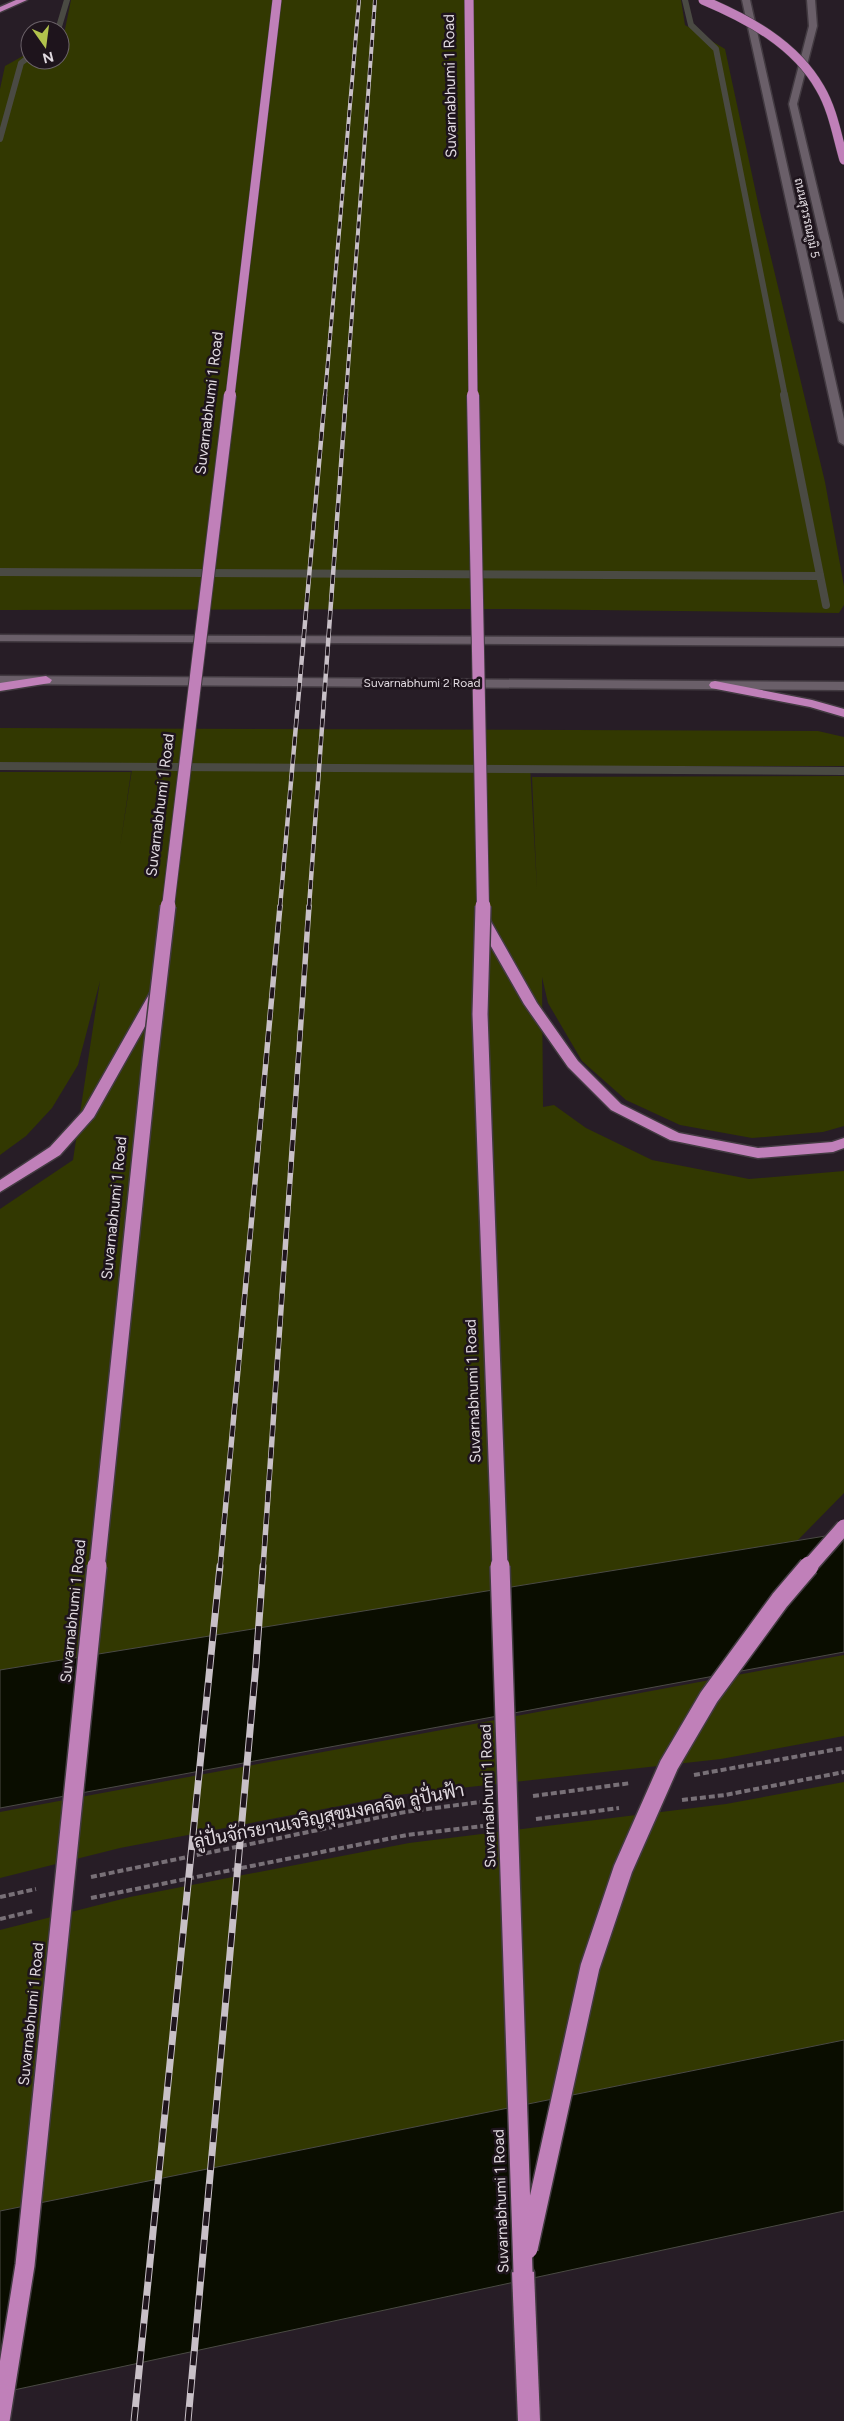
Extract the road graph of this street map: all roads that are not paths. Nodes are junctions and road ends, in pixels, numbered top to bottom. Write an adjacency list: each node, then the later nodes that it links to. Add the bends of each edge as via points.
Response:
1 (23, 0): 7 (highway)
2 (278, 0): 20 (highway, Suvarnabhumi 1 Road, bridge)
3 (470, 0): 19 (highway, Suvarnabhumi 1 Road, bridge, via 474,502)
4 (703, 0): 8 (highway, bridge, via 742,17 793,54 808,70 828,106)
5 (746, 0): 10 (street, ถนนสุวรรณภูมิ 5)
6 (811, 0): 9 (street, ถนนสุวรรณภูมิ 5, via 814,10 811,33 794,89 793,104)
7 (0, 10)
8 (844, 160)
9 (844, 320)
10 (844, 442)
11 (0, 638): 12 (street)
12 (844, 642)
13 (0, 680): 14 (street, Suvarnabhumi 2 Road)
14 (46, 680): 15 (street, Suvarnabhumi 2 Road); 17 (highway)
15 (715, 685): 16 (street, Suvarnabhumi 2 Road); 18 (highway)
16 (844, 686)
17 (0, 687)
18 (844, 713)
19 (483, 920): 21 (highway, via 531,1004 573,1064 616,1107 675,1137 758,1153); 24 (highway, Suvarnabhumi 1 Road, bridge, via 480,1014)
20 (158, 991): 22 (highway, via 89,1114 55,1151); 25 (highway, Suvarnabhumi 1 Road, bridge, via 25,2265)
21 (844, 1144)
22 (0, 1187)
23 (844, 1527): 24 (highway, bridge, via 780,1600 709,1697 668,1765 623,1869 590,1967)
24 (523, 2272): 26 (highway, Suvarnabhumi 1 Road)
25 (0, 2421)
26 (528, 2421)

